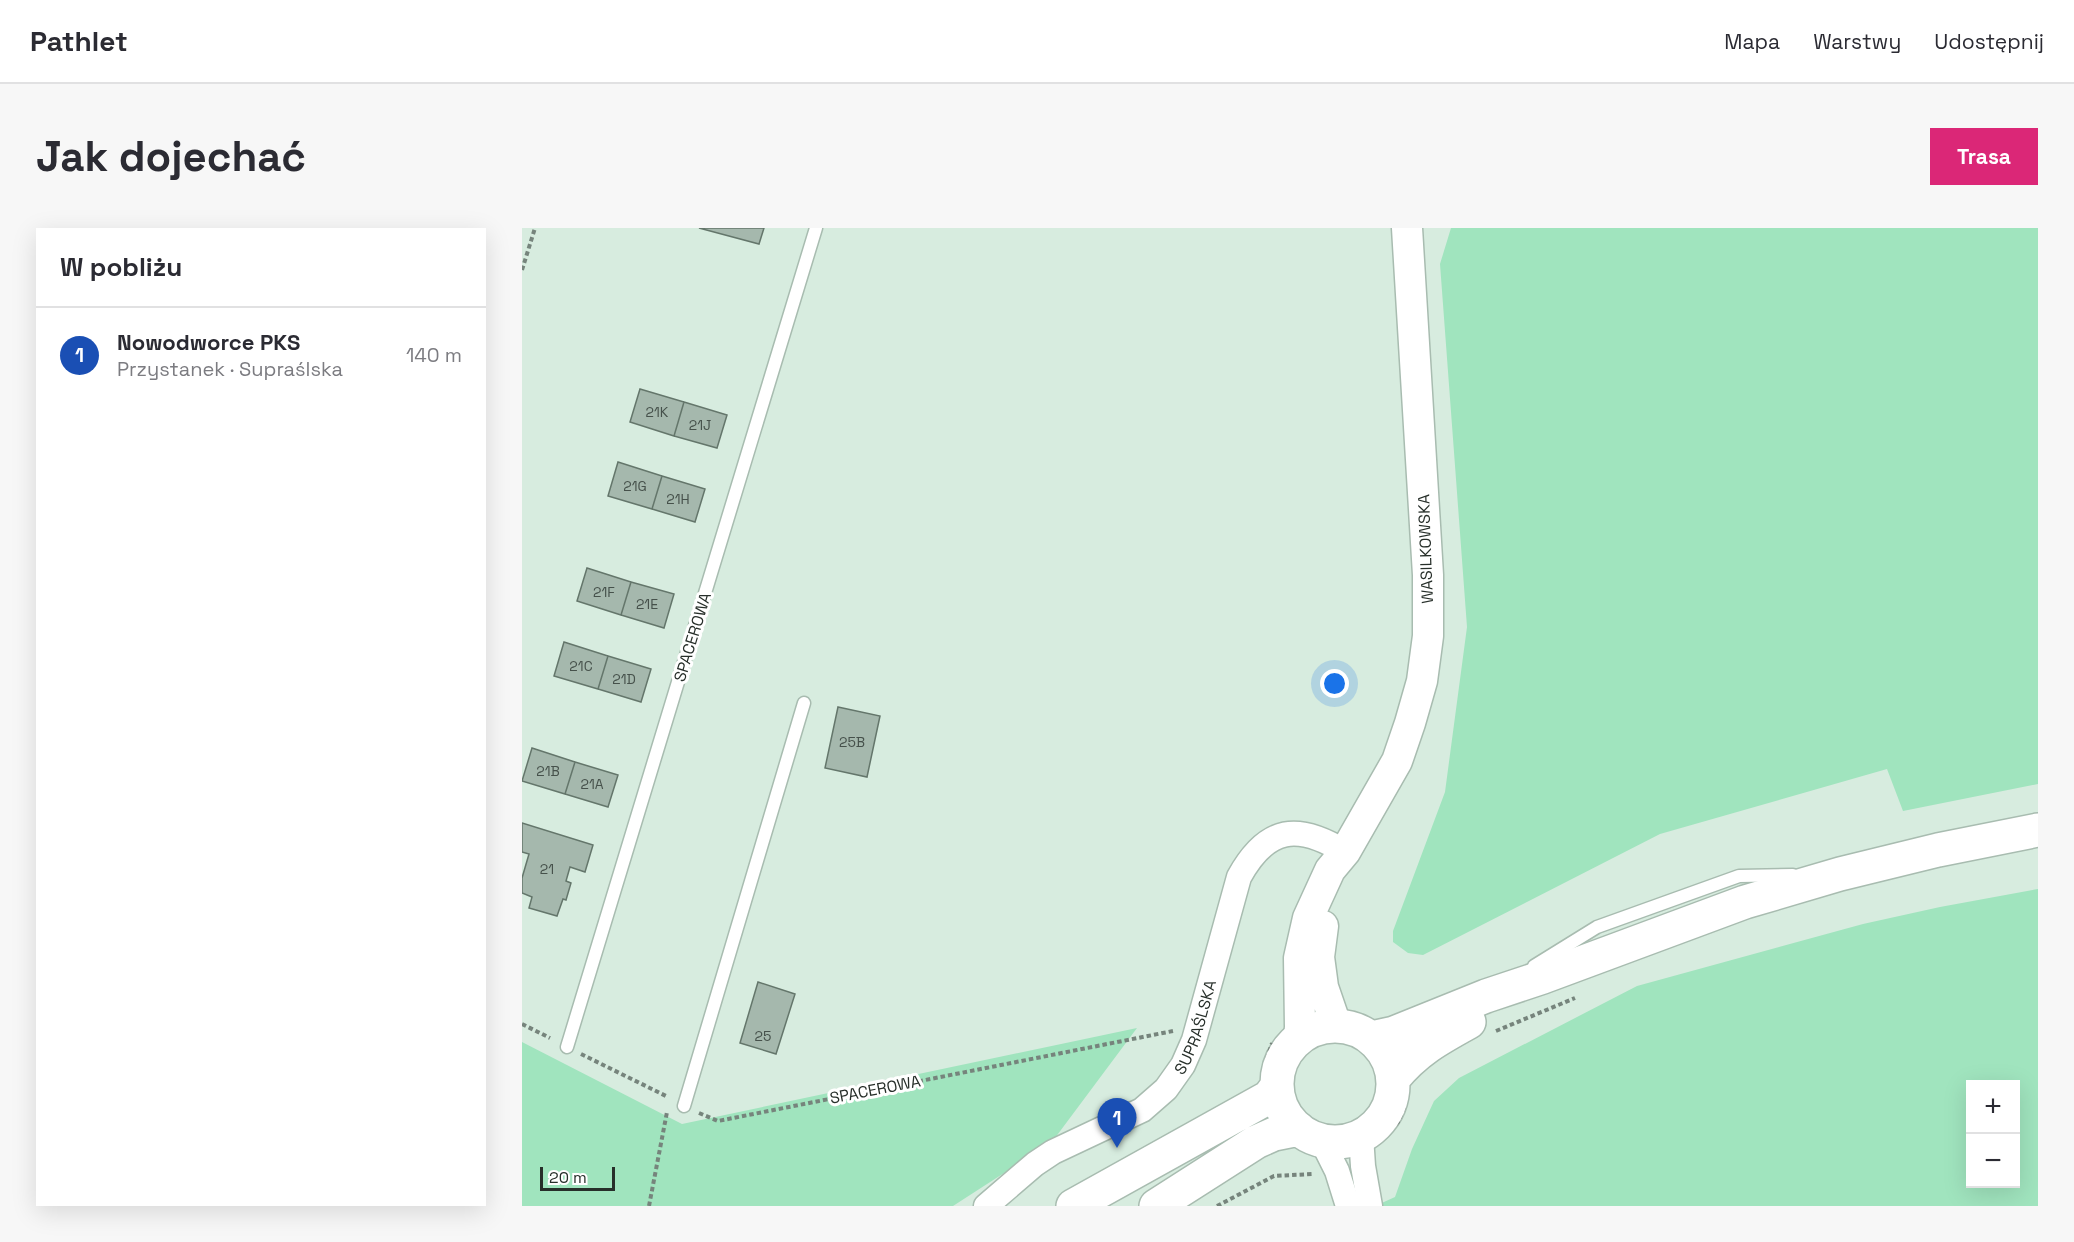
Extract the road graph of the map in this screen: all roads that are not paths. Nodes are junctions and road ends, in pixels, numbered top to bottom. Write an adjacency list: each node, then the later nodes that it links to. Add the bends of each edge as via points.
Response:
1 (816, 228): 12 (lane, SPACEROWA)
2 (1407, 228): 5 (street, WASILKOWSKA, via 1428,575 1428,636 1422,681 1397,760)
3 (804, 704): 15 (lane)
4 (2038, 830): 6 (main road)
5 (1345, 852): 9 (street, WASILKOWSKA, via 1343,876 1324,921 1319,957 1323,987); 10 (street, WASILKOWSKA, via 1330,870 1303,937 1299,958); 18 (street, SUPRAŚLSKA, via 1325,839 1285,834 1268,841 1250,857 1239,877 1183,1065 1166,1089 1142,1110 1053,1152)
6 (1840, 874): 7 (main road, via 1745,902); 8 (lane, via 1738,876 1597,927 1528,969)
7 (1543, 977): 8 (main road); 14 (main road, via 1410,1059)
8 (1509, 989): 11 (main road)
9 (1336, 1025): 10 (main road); 11 (main road)
10 (1299, 1038): 13 (main road, via 1282,1058)
11 (1371, 1038): 14 (main road, via 1383,1050)
12 (567, 1047)
13 (1277, 1086): 16 (main road, via 1288,1118); 19 (main road, via 1269,1097)
14 (1400, 1090): 17 (main road, via 1392,1097)
15 (684, 1106)
16 (1311, 1135): 17 (main road); 20 (main road, via 1274,1134 1256,1142); 21 (street, via 1337,1172)
17 (1362, 1151): 22 (street)
18 (986, 1206)
19 (1073, 1206)
20 (1156, 1206)
21 (1348, 1206)
22 (1370, 1206)

